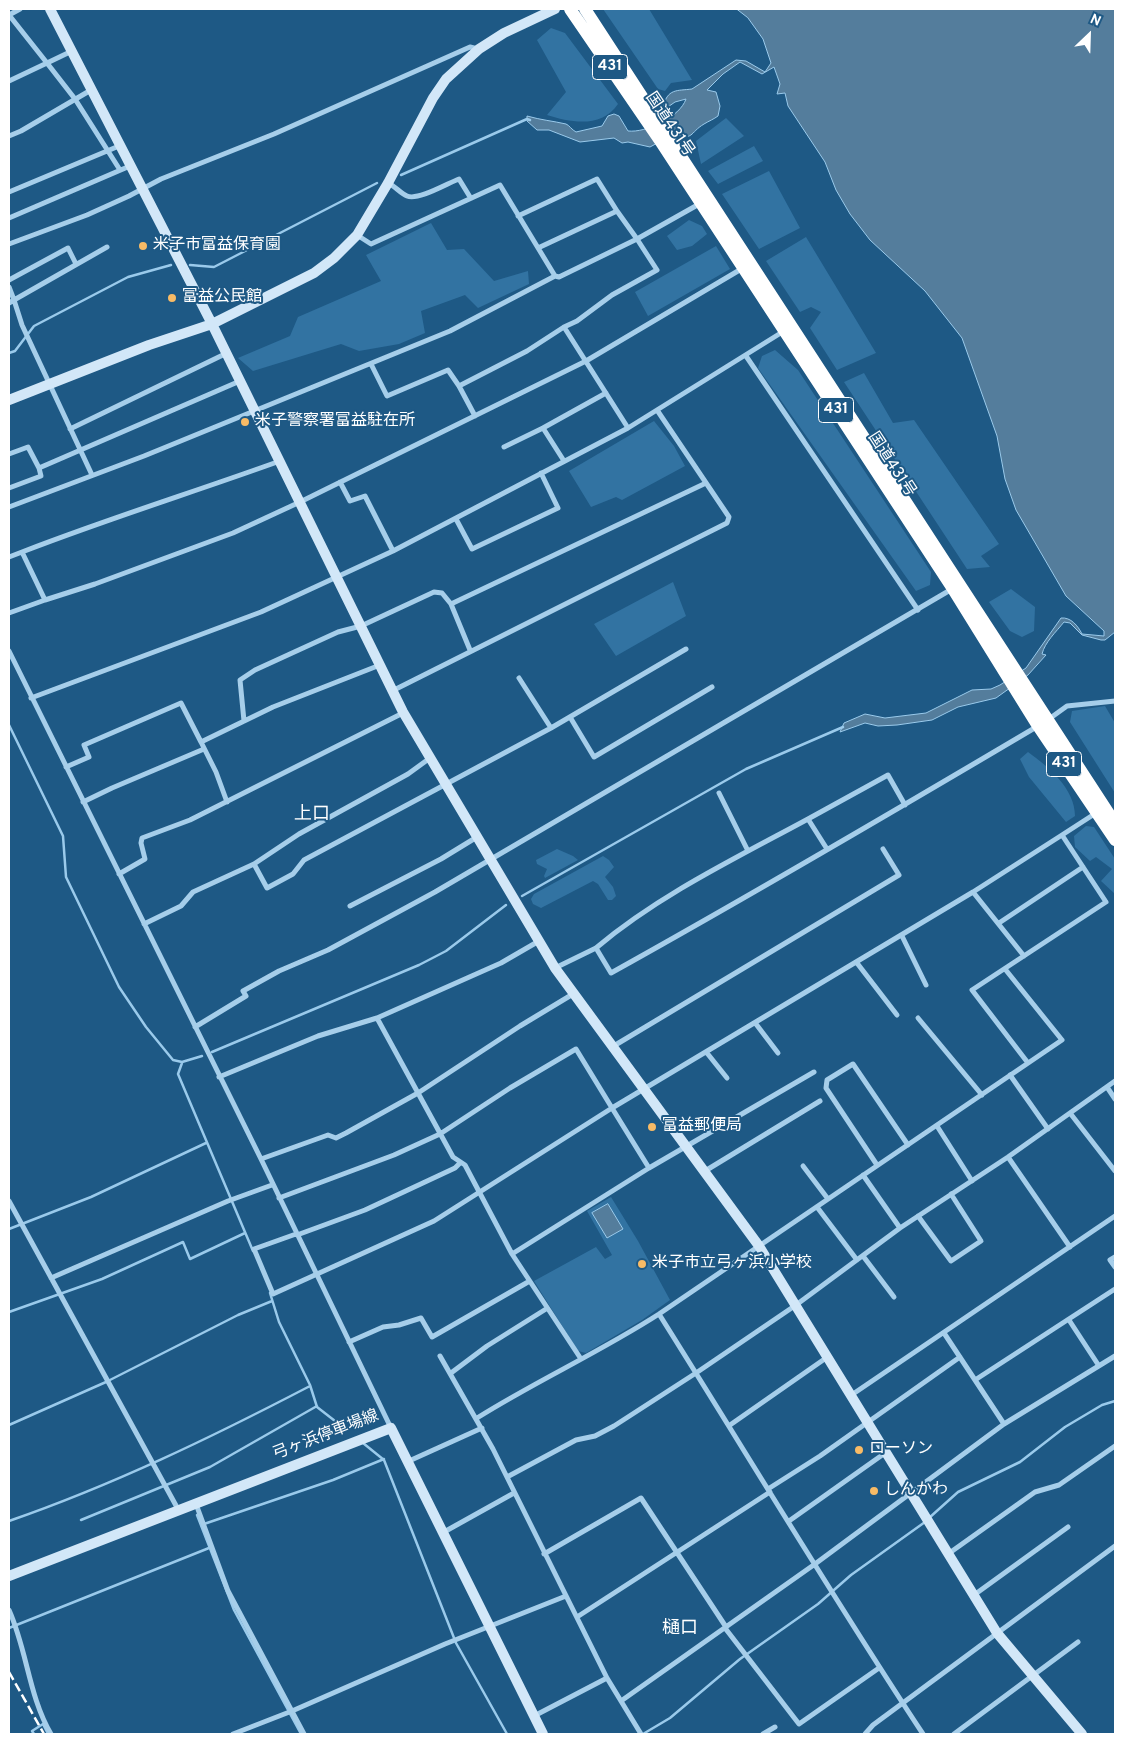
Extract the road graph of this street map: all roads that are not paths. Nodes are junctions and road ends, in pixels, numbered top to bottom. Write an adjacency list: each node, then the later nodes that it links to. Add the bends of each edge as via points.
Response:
1 (20, 9): 6 (street)
2 (50, 9): 8 (street)
3 (555, 9): 7 (street, via 504,33)
4 (570, 9): 13 (highway, 国道431号 / 431)
5 (585, 9): 13 (highway, 国道431号 / 431)
6 (10, 17): 9 (street)
7 (479, 49): 20 (street, via 446,79 433,98); 21 (street, via 470,47 347,103)
8 (73, 51): 9 (street); 11 (street)
9 (47, 63): 10 (street); 12 (street)
10 (9, 80)
11 (91, 89): 12 (street); 16 (street)
12 (76, 99): 14 (street); 17 (street)
13 (654, 123): 15 (highway, 国道431号 / 431)
14 (9, 136)
15 (665, 140): 24 (highway, 国道431号 / 431); 41 (highway, 国道431号 / 431)
16 (118, 146): 17 (street); 18 (street)
17 (108, 150): 19 (street); 22 (street)
18 (130, 166): 19 (street); 21 (street)
19 (120, 170): 27 (street)
20 (388, 183): 23 (street, via 408,196 417,197 459,179); 28 (street)
21 (142, 188): 30 (street, via 87,215); 39 (street)
22 (9, 192)
23 (470, 198): 26 (street, via 500,185); 28 (street, via 371,244)
24 (701, 202): 29 (street); 34 (highway, 国道431号 / 431)
25 (617, 211): 26 (street, via 597,179); 29 (street); 32 (street)
26 (518, 216): 32 (street)
27 (9, 218)
28 (357, 235): 39 (street, via 314,273)
29 (637, 239): 35 (street, via 560,277); 40 (street, via 657,270)
30 (9, 244)
31 (108, 248): 33 (street)
32 (538, 248): 35 (street)
33 (76, 264): 36 (street, via 68,248); 38 (street)
34 (743, 268): 41 (highway, 国道431号 / 431); 44 (street)
35 (555, 276): 45 (street, via 450,330)
36 (9, 280)
37 (9, 287): 38 (street)
38 (11, 302): 47 (street)
39 (212, 324): 42 (street); 47 (street, via 149,344)
40 (564, 327): 44 (street); 48 (street, via 527,351)
41 (788, 328): 43 (street); 75 (highway, 国道431号 / 431); 86 (highway, 国道431号 / 431)
42 (227, 353): 46 (street); 56 (street)
43 (746, 356): 52 (street); 78 (street)
44 (586, 361): 49 (street); 53 (street)
45 (371, 364): 48 (street, via 387,396 448,370); 51 (street)
46 (240, 381): 51 (street); 58 (street)
47 (49, 385): 50 (street); 56 (street)
48 (460, 386): 53 (street)
49 (606, 393): 54 (street); 55 (street)
50 (9, 400)
51 (254, 409): 60 (street); 64 (street)
52 (657, 410): 55 (street); 66 (street)
53 (475, 416): 65 (street)
54 (543, 428): 57 (street); 61 (street)
55 (628, 428): 61 (street)
56 (70, 429): 58 (street)
57 (504, 446)
58 (80, 452): 62 (street); 64 (street)
59 (9, 454): 62 (street, via 28,447)
60 (280, 461): 68 (street); 72 (street)
61 (564, 461): 63 (street)
62 (38, 468): 67 (street, via 41,476)
63 (541, 473): 70 (street); 70 (street, via 558,508 472,550)
64 (92, 475): 69 (street)
65 (340, 482): 68 (street); 71 (street, via 350,501 365,496)
66 (706, 483): 77 (street); 82 (street, via 729,517 727,523)
67 (9, 488)
68 (300, 502): 74 (street); 76 (street, via 233,533)
69 (9, 507)
70 (456, 519): 71 (street)
71 (393, 551): 74 (street)
72 (22, 552): 73 (street); 76 (street)
73 (9, 557)
74 (337, 578): 80 (street); 89 (street, via 261,612)
75 (953, 589): 78 (street); 86 (highway, 国道431号 / 431)
76 (45, 600): 79 (street)
77 (451, 604): 80 (street, via 442,593 434,592); 82 (street)
78 (918, 610): 114 (street)
79 (9, 614)
80 (361, 626): 84 (street); 93 (street, via 338,632 240,680)
81 (686, 649): 92 (street)
82 (470, 650): 88 (street)
83 (9, 651): 89 (street)
84 (380, 665): 88 (street); 93 (street)
85 (519, 678): 95 (street)
86 (1016, 680): 94 (highway, 国道431号 / 431)
87 (712, 687): 92 (street, via 594,757)
88 (392, 691): 91 (street)
89 (31, 698): 99 (street)
90 (1115, 701): 94 (street, via 1067,706)
91 (403, 712): 98 (street); 103 (street)
92 (570, 717): 95 (street)
93 (244, 721): 96 (street)
94 (1043, 723): 104 (street); 105 (highway, 国道431号 / 431); 107 (highway, 国道431号 / 431)
95 (551, 728): 100 (street)
96 (201, 742): 97 (street); 99 (street, via 181,703 84,744 90,757)
97 (204, 749): 102 (street); 103 (street)
98 (430, 757): 100 (street); 115 (street, via 408,774 299,834)
99 (66, 767): 102 (street)
100 (445, 784): 109 (street); 115 (street, via 304,860 293,874 267,888)
101 (719, 793): 113 (street)
102 (84, 802): 117 (street)
103 (227, 802): 117 (street, via 142,838 145,859)
104 (904, 805): 106 (street, via 888,775); 111 (street)
105 (1097, 813): 108 (street); 110 (highway, 国道431号 / 431)
106 (808, 819): 111 (street); 113 (street)
107 (1115, 823)
108 (1062, 835): 116 (street); 118 (street)
109 (478, 836): 114 (street); 119 (street)
110 (1115, 840)
111 (827, 849): 124 (street, via 612,973)
112 (883, 849): 136 (street, via 899,875)
113 (748, 851): 124 (street, via 633,918)
114 (490, 858): 123 (street); 135 (street, via 328,950 260,980 244,991 246,996)
115 (254, 864): 121 (street, via 193,892 181,906)
116 (1083, 867): 120 (street); 125 (street, via 1106,902)
117 (119, 874): 121 (street)
118 (974, 892): 120 (street); 122 (street)
119 (350, 906)
120 (999, 923): 125 (street)
121 (144, 924): 135 (street)
122 (902, 936): 126 (street); 129 (street)
123 (539, 941): 127 (street); 132 (street, via 501,963)
124 (596, 948): 127 (street)
125 (1024, 956): 128 (street)
126 (857, 963): 131 (street); 134 (street)
127 (555, 968): 130 (street)
128 (1005, 969): 139 (street, via 972,990); 139 (street, via 1062,1040)
129 (926, 985)
130 (573, 994): 136 (street); 147 (street)
131 (897, 1015)
132 (377, 1018): 142 (street, via 318,1036); 147 (street)
133 (918, 1018): 148 (street)
134 (756, 1024): 137 (street); 138 (street)
135 (194, 1027): 142 (street)
136 (612, 1047): 146 (street)
137 (708, 1053): 143 (street); 146 (street)
138 (778, 1053)
139 (1028, 1063): 141 (street)
140 (814, 1072): 156 (street)
141 (1010, 1075): 148 (street); 154 (street)
142 (218, 1077): 159 (street)
143 (727, 1078)
144 (1115, 1081): 145 (street)
145 (1107, 1087): 149 (street); 152 (street)
146 (644, 1090): 151 (street); 156 (street)
147 (418, 1093): 155 (street); 159 (street, via 336,1138 328,1135)
148 (982, 1095): 153 (street)
149 (1115, 1099)
150 (820, 1101): 164 (street)
151 (612, 1108): 155 (street, via 576,1049); 163 (street); 169 (street)
152 (1070, 1113): 154 (street); 165 (street)
153 (937, 1126): 157 (street); 167 (street)
154 (1048, 1129): 158 (street)
155 (440, 1134): 160 (street); 171 (street, via 394,1155)
156 (687, 1145): 163 (street); 164 (street)
157 (908, 1145): 161 (street); 161 (street, via 853,1064 827,1080 826,1088)
158 (1008, 1158): 167 (street); 180 (street)
159 (261, 1159): 168 (street)
160 (460, 1163): 169 (street, via 465,1165); 178 (street, via 365,1210)
161 (877, 1165): 166 (street)
162 (803, 1166): 172 (street)
163 (649, 1168): 181 (street)
164 (705, 1171): 179 (street)
165 (1115, 1171)
166 (863, 1175): 172 (street); 177 (street)
167 (972, 1181): 170 (street)
168 (272, 1185): 171 (street); 187 (street)
169 (481, 1192): 181 (street); 186 (street, via 401,1237)
170 (951, 1194): 175 (street); 175 (street, via 981,1241 951,1261)
171 (279, 1198): 178 (street)
172 (828, 1199): 174 (street)
173 (9, 1201): 187 (street)
174 (817, 1207): 179 (street); 184 (street)
175 (918, 1216): 177 (street)
176 (1115, 1216): 180 (street)
177 (900, 1228): 182 (street)
178 (296, 1235): 186 (street); 186 (street, via 254,1249 273,1294)
179 (759, 1246): 191 (street); 193 (street)
180 (1070, 1247): 195 (street)
181 (512, 1254): 188 (street)
182 (863, 1256): 184 (street); 190 (street)
183 (1115, 1257): 185 (street, via 1110,1260)
184 (857, 1260): 191 (street)
185 (1115, 1267)
186 (316, 1274): 196 (street)
187 (51, 1278): 221 (street)
188 (528, 1282): 192 (street); 196 (street, via 432,1337 421,1318 382,1327)
189 (1115, 1289): 194 (street)
190 (894, 1297)
191 (796, 1305): 200 (street); 204 (street)
192 (546, 1310): 201 (street); 203 (street, via 487,1346)
193 (659, 1314): 201 (street); 204 (street)
194 (1070, 1320): 202 (street); 205 (street)
195 (944, 1333): 199 (street); 206 (street)
196 (349, 1342): 211 (street)
197 (440, 1356): 203 (street)
198 (1115, 1356): 202 (street)
199 (960, 1357): 205 (street); 208 (street)
200 (826, 1358): 206 (street); 210 (street)
201 (581, 1359): 207 (street)
202 (1099, 1366): 209 (street)
203 (451, 1373): 207 (street)
204 (696, 1373): 210 (street); 216 (street, via 614,1426 595,1436 576,1440)
205 (975, 1380): 209 (street)
206 (850, 1397): 208 (street)
207 (477, 1418): 212 (street)
208 (867, 1423): 214 (street); 217 (street)
209 (1004, 1424): 219 (street)
210 (730, 1425): 217 (street)
211 (390, 1428): 215 (street, 弓ヶ浜停車場線); 220 (street, 弓ヶ浜停車場線)
212 (482, 1428): 215 (street); 216 (street)
213 (1115, 1446): 228 (street, via 1059,1485 1035,1492)
214 (885, 1453): 219 (street); 222 (street)
215 (409, 1461): 224 (street, 弓ヶ浜停車場線)
216 (507, 1477): 218 (street)
217 (769, 1490): 222 (street); 226 (street)
218 (514, 1493): 224 (street); 227 (street)
219 (910, 1493): 228 (street); 229 (street)
220 (196, 1504): 221 (street, 弓ヶ浜停車場線); 244 (street, via 228,1591)
221 (179, 1511): 230 (street, 弓ヶ浜停車場線)
222 (789, 1521): 229 (street)
223 (1068, 1527): 231 (street)
224 (444, 1532): 235 (street, 弓ヶ浜停車場線)
225 (1115, 1546): 237 (street)
226 (677, 1553): 227 (street, via 642,1498); 234 (street); 236 (street)
227 (544, 1554): 232 (street)
228 (948, 1554): 231 (street)
229 (814, 1564): 236 (street); 239 (street)
230 (9, 1574)
231 (974, 1595): 237 (street)
232 (566, 1596): 234 (street); 235 (street)
233 (9, 1610): 247 (street, via 42,1719)
234 (577, 1617): 241 (street)
235 (490, 1626): 244 (street); 245 (street, 弓ヶ浜停車場線)
236 (725, 1628): 239 (street, via 799,1724); 242 (street)
237 (997, 1633): 240 (street); 243 (street)
238 (1078, 1642): 240 (street)
239 (879, 1668): 243 (street)
240 (1032, 1676): 255 (street); 256 (street)
241 (608, 1678): 242 (street); 245 (street)
242 (621, 1701): 251 (street)
243 (903, 1704): 253 (street); 254 (street)
244 (292, 1711): 248 (street); 249 (street)
245 (534, 1716): 250 (street, 弓ヶ浜停車場線)
246 (775, 1727): 252 (street)
247 (51, 1734)
248 (233, 1734)
249 (304, 1734)
250 (543, 1734)
251 (641, 1734)
252 (763, 1734)
253 (865, 1734)
254 (923, 1734)
255 (954, 1734)
256 (1082, 1734)

